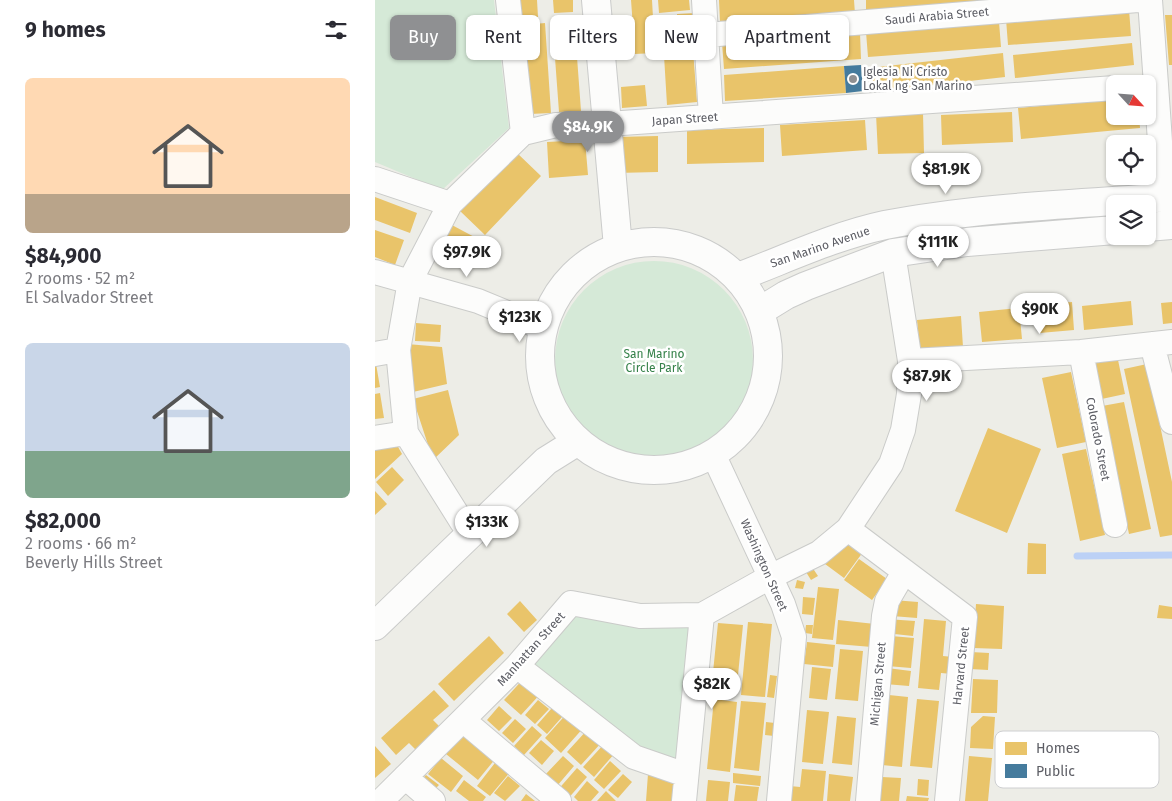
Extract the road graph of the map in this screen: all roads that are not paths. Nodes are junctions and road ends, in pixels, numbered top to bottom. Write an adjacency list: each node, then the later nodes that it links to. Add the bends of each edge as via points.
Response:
1 (508, 0): 13 (street)
2 (596, 0): 12 (main road)
3 (704, 0): 6 (street)
4 (1138, 0): 7 (street, Saudi Arabia Street)
5 (1150, 0): 9 (street)
6 (705, 15)
7 (716, 34)
8 (708, 60): 11 (street)
9 (1159, 85): 15 (street)
10 (1106, 89): 11 (street, Japan Street)
11 (711, 117): 12 (street, Japan Street)
12 (608, 124): 13 (street, Japan Street, via 556,125); 20 (main road)
13 (523, 133): 16 (street)
14 (375, 179): 16 (street)
15 (1168, 198): 23 (main road, San Marino Avenue, via 969,213 883,226)
16 (450, 204): 24 (street)
17 (1172, 225): 18 (main road)
18 (1156, 226)
19 (1106, 231): 21 (main road, via 967,242)
20 (618, 247): 23 (main road, via 648,241 679,243 707,254); 26 (main road, via 584,265 559,293)
21 (893, 253): 25 (main road, via 837,272); 30 (street, Manhattan Street)
22 (375, 272): 24 (street)
23 (738, 277): 25 (main road)
24 (409, 281): 26 (street, via 478,301); 28 (street)
25 (760, 311): 36 (main road, via 766,331 768,366 759,401 740,431)
26 (543, 328): 31 (main road, via 539,356 543,385)
27 (1162, 343): 29 (street); 32 (street)
28 (386, 352): 33 (street)
29 (1081, 352): 30 (street); 38 (street, Colorado Street)
30 (910, 361): 39 (street, Manhattan Street, via 903,430 891,464)
31 (560, 420): 35 (main road); 37 (main road)
32 (1172, 422)
33 (406, 433): 34 (street); 37 (street)
34 (375, 438)
35 (577, 441): 36 (main road, via 619,465 650,470 683,467); 44 (main road, via 547,461)
36 (713, 454): 41 (street, Washington Street)
37 (461, 522): 42 (main road)
38 (1115, 525)
39 (848, 529): 40 (street, Harvard Street); 41 (street, Manhattan Street, via 819,553)
40 (904, 572): 54 (street, Michigan Street, via 887,600 884,616); 55 (street, Harvard Street, via 965,617)
41 (770, 577): 43 (street, Manhattan Street); 53 (street, Washington Street, via 793,637)
42 (375, 606)
43 (702, 615): 45 (street, Manhattan Street, via 640,616 571,603); 47 (street)
44 (375, 626)
45 (517, 666): 46 (street, Manhattan Street); 47 (street, via 634,757)
46 (463, 720): 48 (street, Manhattan Street); 51 (street)
47 (686, 775): 52 (street)
48 (405, 777): 49 (street, Manhattan Street); 50 (street)
49 (381, 801)
50 (433, 801)
51 (559, 801)
52 (684, 801)
53 (779, 801)
54 (868, 801)
55 (947, 801)

